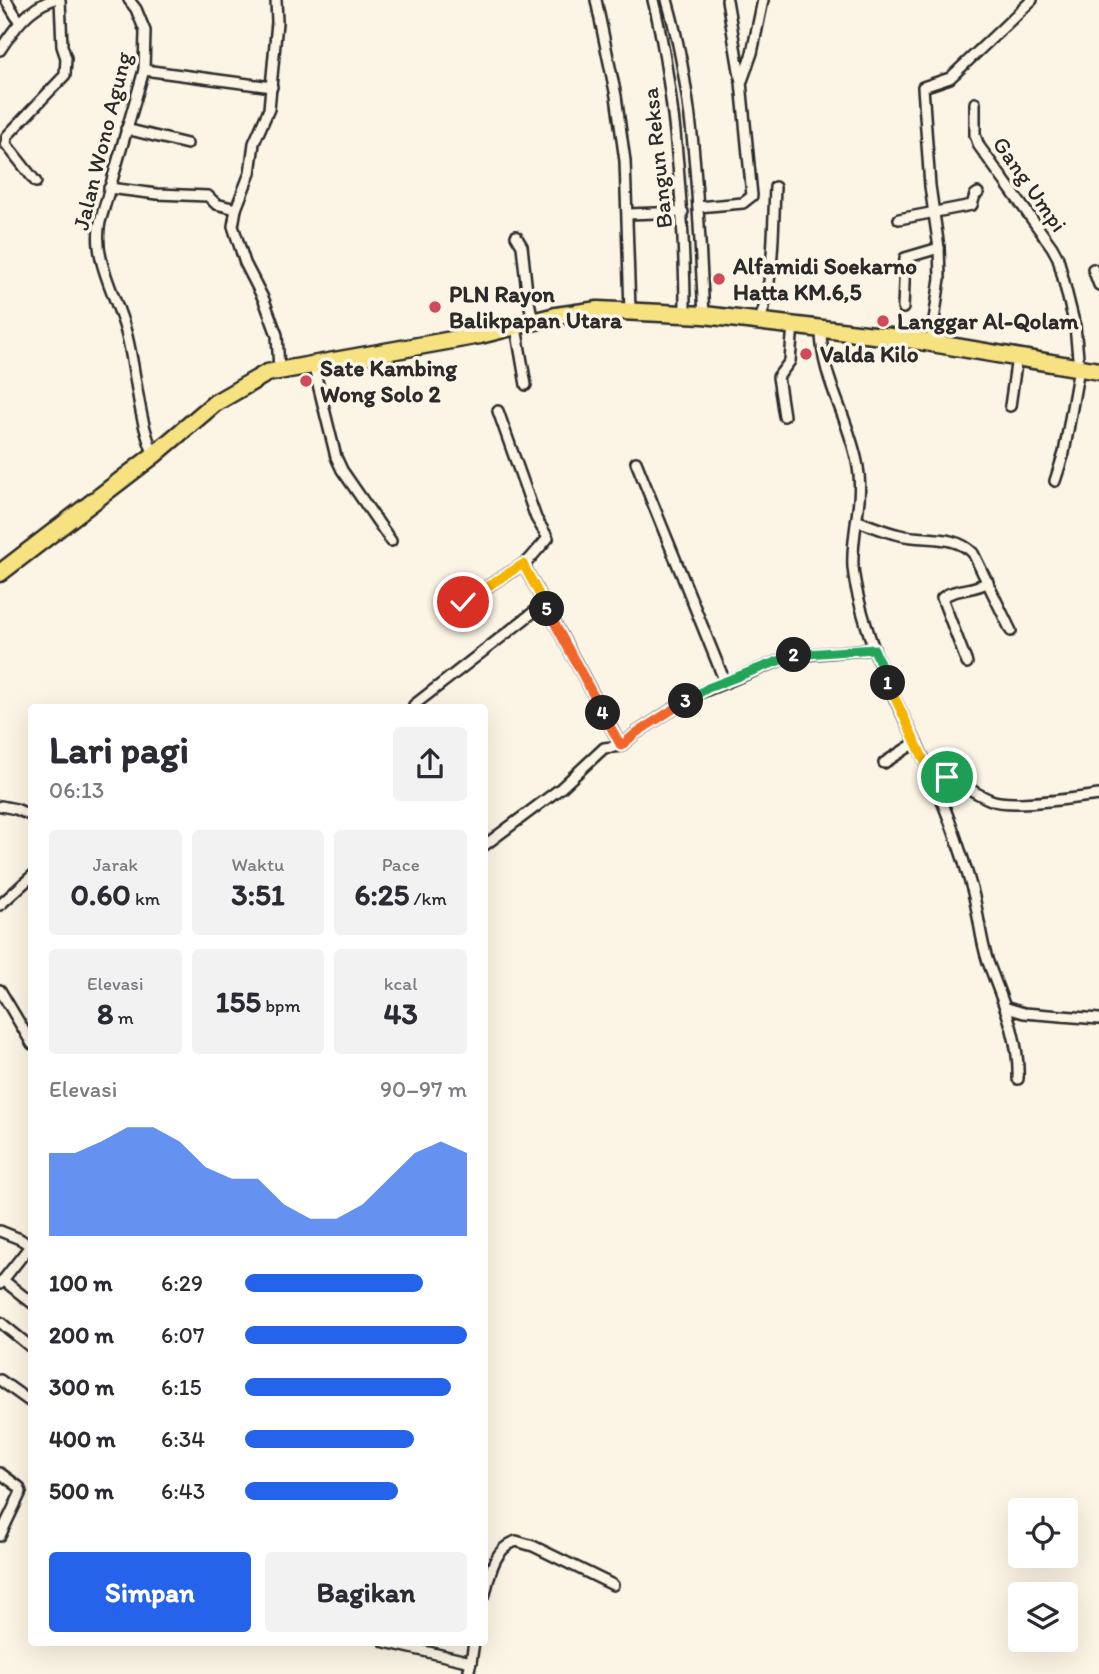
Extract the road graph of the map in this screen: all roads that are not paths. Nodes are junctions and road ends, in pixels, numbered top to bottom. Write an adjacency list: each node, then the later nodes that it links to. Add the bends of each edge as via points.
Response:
1 (6, 0): 13 (street)
2 (52, 0): 12 (street)
3 (60, 0): 23 (street, via 65,75 8,136 6,144)
4 (129, 0): 15 (street, Jalan Wono Agung, via 145,31)
5 (276, 0): 18 (street)
6 (596, 0): 31 (street, via 619,118)
7 (653, 0): 19 (street, Bangun Reksa)
8 (667, 0): 17 (street)
9 (727, 0): 16 (street)
10 (764, 0): 16 (street)
11 (1032, 0): 29 (street, via 950,78 923,87)
12 (41, 2): 13 (street)
13 (19, 21): 14 (street)
14 (0, 50)
15 (144, 70): 18 (street); 21 (street, Jalan Wono Agung)
16 (741, 82): 27 (street, via 752,196 743,203)
17 (685, 86): 19 (street); 27 (street)
18 (272, 87): 28 (street)
19 (669, 88): 30 (street, Bangun Reksa)
20 (975, 103): 49 (street, Gang Umpi, via 979,146 1058,258 1075,326)
21 (126, 129): 22 (street); 25 (street, Jalan Wono Agung)
22 (187, 144)
23 (36, 182)
24 (775, 187): 42 (street, via 771,270)
25 (109, 188): 28 (street, via 208,196 216,204); 56 (street, Jalan Wono Agung, via 97,244 126,332 144,431)
26 (978, 193): 29 (street, via 972,205)
27 (698, 207): 40 (street)
28 (236, 209): 50 (street, via 234,233 277,335)
29 (933, 210): 32 (street); 34 (street)
30 (683, 212): 31 (street); 39 (street, Bangun Reksa)
31 (628, 214): 38 (street)
32 (899, 219)
33 (516, 236): 41 (street, via 522,246)
34 (939, 248): 37 (street, via 905,258); 46 (street, via 940,278)
35 (1093, 269): 36 (street)
36 (1099, 285)
37 (903, 308)
38 (630, 310): 39 (highway); 41 (highway, via 598,310)
39 (685, 314): 40 (highway)
40 (704, 315): 42 (highway)
41 (533, 321): 44 (highway)
42 (760, 321): 43 (highway)
43 (793, 325): 45 (highway); 55 (street, via 790,361 778,377)
44 (516, 327): 48 (highway); 52 (street)
45 (821, 330): 46 (highway); 59 (street, via 826,372 858,463)
46 (931, 342): 47 (highway)
47 (1017, 357): 49 (highway); 53 (street)
48 (313, 364): 50 (highway); 60 (street, via 342,470)
49 (1079, 368): 51 (highway); 58 (street, Gang Umpi)
50 (279, 369): 56 (highway, via 215,403)
51 (1099, 371)
52 (526, 386)
53 (1010, 406)
54 (498, 411): 61 (street, via 536,518 548,538)
55 (784, 416)
56 (154, 455): 62 (highway)
57 (636, 463): 69 (street)
58 (1055, 481)
59 (858, 521): 63 (street, via 898,535 966,545); 67 (street, via 853,568)
60 (391, 541)
61 (523, 564): 64 (street); 65 (street)
62 (0, 573)
63 (988, 582): 66 (street); 68 (street, via 942,598)
64 (463, 602)
65 (544, 604): 70 (street); 72 (street)
66 (1010, 631)
67 (874, 649): 69 (street, via 791,656); 71 (street)
68 (967, 663)
69 (725, 682): 72 (street, via 695,695)
70 (415, 704)
71 (915, 743): 73 (street); 74 (street)
72 (621, 746): 78 (street, via 604,748 561,788)
73 (884, 763)
74 (931, 775): 75 (street, via 953,779 1001,802); 82 (street, via 973,890 987,959)
75 (1099, 795)
76 (1, 806): 77 (street)
77 (28, 814)
78 (488, 843)
79 (28, 880): 80 (street)
80 (0, 905)
81 (0, 990): 84 (street)
82 (1007, 1009): 83 (street); 85 (street)
83 (1099, 1019)
84 (28, 1037)
85 (1017, 1079)
86 (0, 1231): 87 (street)
87 (28, 1245)
88 (28, 1251): 89 (street)
89 (2, 1282): 90 (street)
90 (28, 1300)
91 (0, 1322): 92 (street)
92 (28, 1345)
93 (1, 1382): 94 (street)
94 (28, 1401)
95 (0, 1473): 96 (street, via 21,1492)
96 (1, 1533)
97 (488, 1583): 98 (street, via 495,1558 503,1547 516,1541)
98 (613, 1585)
99 (402, 1646): 101 (street)
100 (473, 1646): 101 (street)
101 (471, 1662): 102 (street)
102 (468, 1674)

